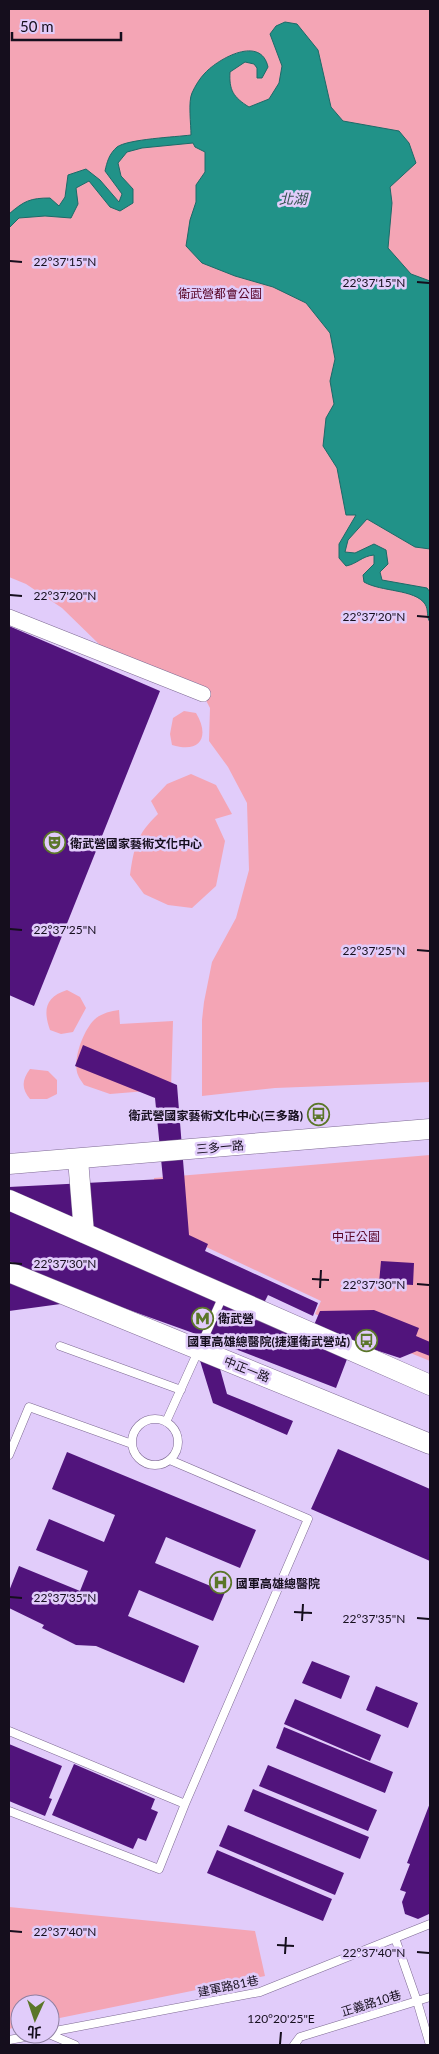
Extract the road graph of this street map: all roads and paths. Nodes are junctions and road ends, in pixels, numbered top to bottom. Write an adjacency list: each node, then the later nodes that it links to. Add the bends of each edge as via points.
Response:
1 (9, 617): 2 (street)
2 (203, 694)
3 (430, 1129): 4 (street, 三多一路)
4 (78, 1158): 5 (street, 三多一路); 7 (street)
5 (9, 1164)
6 (9, 1200): 7 (street)
7 (84, 1233): 9 (street)
8 (9, 1272): 11 (street, 中正一路)
9 (224, 1294): 11 (lane); 12 (street)
10 (60, 1346): 13 (lane)
11 (199, 1350): 13 (lane); 16 (street, 中正一路)
12 (430, 1385)
13 (181, 1390): 14 (lane)
14 (166, 1422): 15 (lane, via 146,1421 136,1430); 18 (lane, via 178,1440)
15 (132, 1444): 17 (lane, via 29,1406); 18 (lane, via 137,1457 149,1464)
16 (430, 1444)
17 (9, 1455)
18 (170, 1460): 20 (lane, via 308,1519)
19 (9, 1731): 20 (lane)
20 (185, 1804): 21 (lane, via 159,1869)
21 (9, 1811)
22 (430, 1924): 23 (lane, 建軍路81巷)
23 (395, 1938): 25 (lane); 26 (lane, 建軍路81巷, via 260,1992)
24 (430, 1997): 25 (lane, 正義路10巷)
25 (418, 2001): 29 (lane, 正義路10巷, via 300,2037); 30 (lane)
26 (60, 2031)
27 (60, 2038): 28 (lane)
28 (75, 2045)
29 (294, 2045)
30 (430, 2045)

